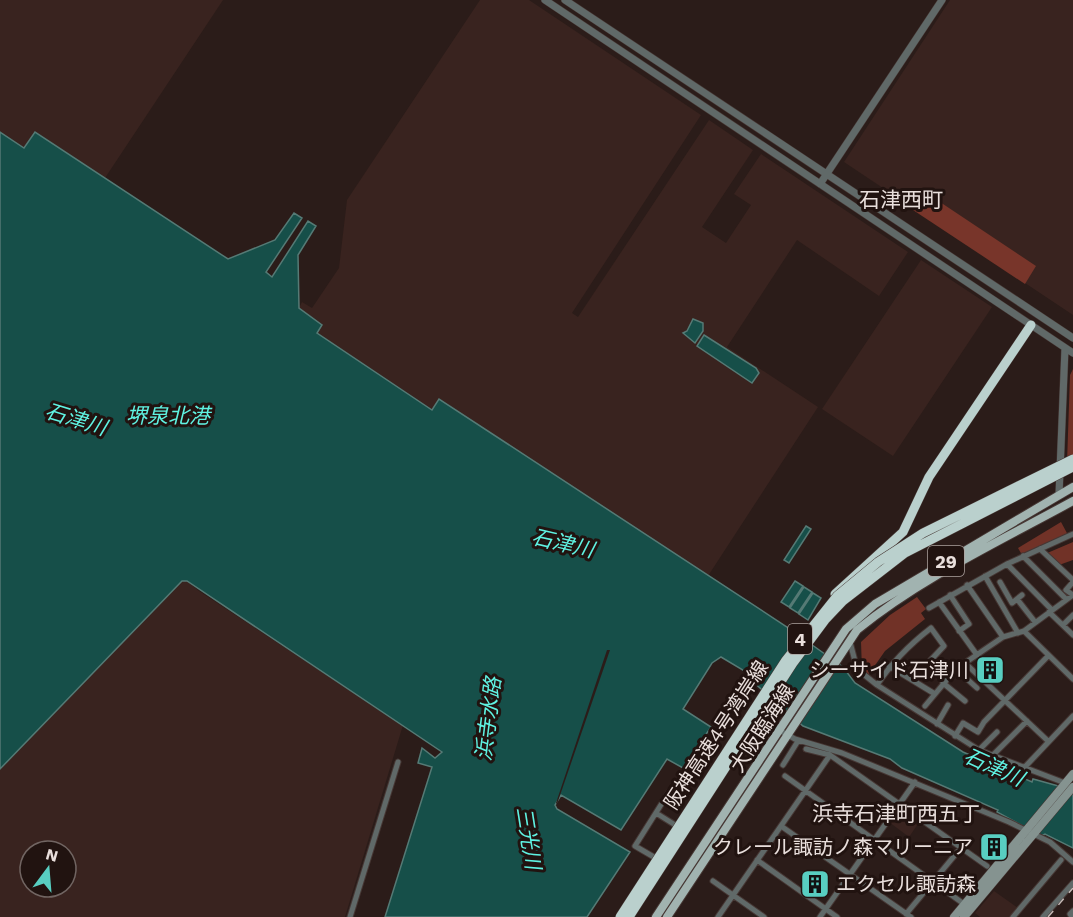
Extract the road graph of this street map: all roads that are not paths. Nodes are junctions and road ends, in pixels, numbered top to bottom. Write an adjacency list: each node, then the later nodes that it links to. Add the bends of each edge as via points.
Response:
1 (545, 0): 5 (street)
2 (565, 0): 4 (street)
3 (942, 0): 4 (street)
4 (826, 175): 5 (street); 6 (street)
5 (820, 184): 7 (street)
6 (1038, 315): 7 (street); 8 (street)
7 (1031, 325): 9 (street); 38 (highway, bridge, via 929,477 903,532 838,590)
8 (1073, 338)
9 (1065, 348): 10 (street); 14 (street)
10 (1073, 353)
11 (1073, 459): 38 (highway, 阪神高速4号湾岸線 / 4, bridge, via 899,548 856,579)
12 (1073, 468): 101 (highway, 阪神高速4号湾岸線 / 4, bridge, via 897,557 825,620 776,687)
13 (1073, 488): 14 (main road, 大阪臨海線 / 29)
14 (1059, 495): 42 (main road, 大阪臨海線 / 29, via 876,604 846,629)
15 (1073, 501): 41 (main road, 大阪臨海線 / 29, via 919,587 880,612)
16 (1073, 534): 17 (street)
17 (1040, 549): 18 (street); 22 (street)
18 (1023, 556): 19 (street); 29 (street)
19 (1007, 564): 21 (street); 32 (street)
20 (1073, 569): 22 (street)
21 (985, 576): 24 (street); 37 (street)
22 (1071, 579): 27 (street, via 1066,590)
23 (1000, 582): 28 (street, via 1012,603)
24 (967, 585): 25 (street); 40 (street)
25 (950, 595): 30 (street); 36 (street, via 969,624)
26 (1022, 595): 28 (street)
27 (1073, 595): 29 (street)
28 (1017, 599): 34 (street)
29 (1066, 600): 32 (street)
30 (939, 602): 31 (street); 36 (street)
31 (928, 608)
32 (1051, 611): 34 (street); 35 (street)
33 (1073, 615): 35 (street)
34 (1035, 622): 37 (street)
35 (1063, 625): 39 (street)
36 (959, 631): 43 (street)
37 (1021, 632): 40 (street); 44 (street)
38 (804, 634): 100 (highway, 阪神高速4号湾岸線 / 4, bridge)
39 (1073, 635)
40 (1003, 637): 43 (street)
41 (849, 640): 42 (main road, 大阪臨海線 / 29); 51 (street, via 857,669)
42 (835, 653): 61 (main road, 大阪臨海線 / 29); 63 (main road, 大阪臨海線 / 29)
43 (976, 655): 45 (street)
44 (1048, 656): 48 (street); 54 (street)
45 (965, 663): 47 (street); 54 (street)
46 (889, 666): 49 (street); 49 (street, via 931,628 944,646); 51 (street)
47 (956, 669): 50 (street); 52 (street)
48 (1073, 679)
49 (912, 680): 53 (street)
50 (943, 683): 53 (street); 55 (street)
51 (877, 685): 60 (street)
52 (977, 688)
53 (935, 694): 57 (street)
54 (1006, 700): 59 (street); 64 (street, via 978,732 963,723)
55 (965, 701)
56 (948, 705): 60 (street)
57 (925, 706)
58 (1073, 716): 66 (street)
59 (1027, 721): 66 (street); 70 (street)
60 (937, 724): 64 (street)
61 (780, 730): 63 (street); 83 (street, via 761,720); 102 (main road, 大阪臨海線 / 29)
62 (997, 732): 68 (street)
63 (789, 736): 65 (street); 103 (main road, 大阪臨海線 / 29)
64 (956, 736): 68 (street)
65 (798, 741): 72 (street); 76 (street, via 842,753)
66 (1048, 741): 73 (street)
67 (806, 749): 69 (street)
68 (979, 750): 70 (street)
69 (830, 755): 78 (street); 80 (street)
70 (992, 756): 73 (street)
71 (398, 762): 99 (street)
72 (783, 765)
73 (1023, 769): 77 (street)
74 (1073, 774): 77 (main road)
75 (785, 776): 78 (street)
76 (915, 782): 80 (street); 84 (street)
77 (1070, 787): 84 (main road)
78 (806, 791): 82 (street); 85 (street)
79 (669, 792): 81 (street)
80 (900, 804): 85 (street); 86 (street)
81 (656, 813): 83 (street); 83 (street, via 635,846 667,866)
82 (781, 826): 87 (street); 91 (street)
83 (688, 833)
84 (1029, 833): 89 (street, via 1050,842); 96 (main road); 109 (main road)
85 (875, 840): 91 (street); 93 (street)
86 (960, 849): 90 (street); 93 (street)
87 (757, 860): 95 (street); 97 (street)
88 (1061, 860): 110 (street)
89 (1073, 862)
90 (987, 866)
91 (850, 874): 97 (street); 98 (street)
92 (713, 881): 95 (street)
93 (933, 881): 96 (street); 98 (street)
94 (1073, 883): 111 (street)
95 (733, 895): 104 (street); 105 (street)
96 (964, 904): 108 (main road)
97 (826, 909): 106 (street); 107 (street)
98 (908, 915)
99 (350, 917)
100 (620, 917)
101 (629, 917)
102 (656, 917)
103 (667, 917)
104 (717, 917)
105 (764, 917)
106 (820, 917)
107 (837, 917)
108 (954, 917)
109 (964, 917)
110 (1013, 917)
111 (1043, 917)

